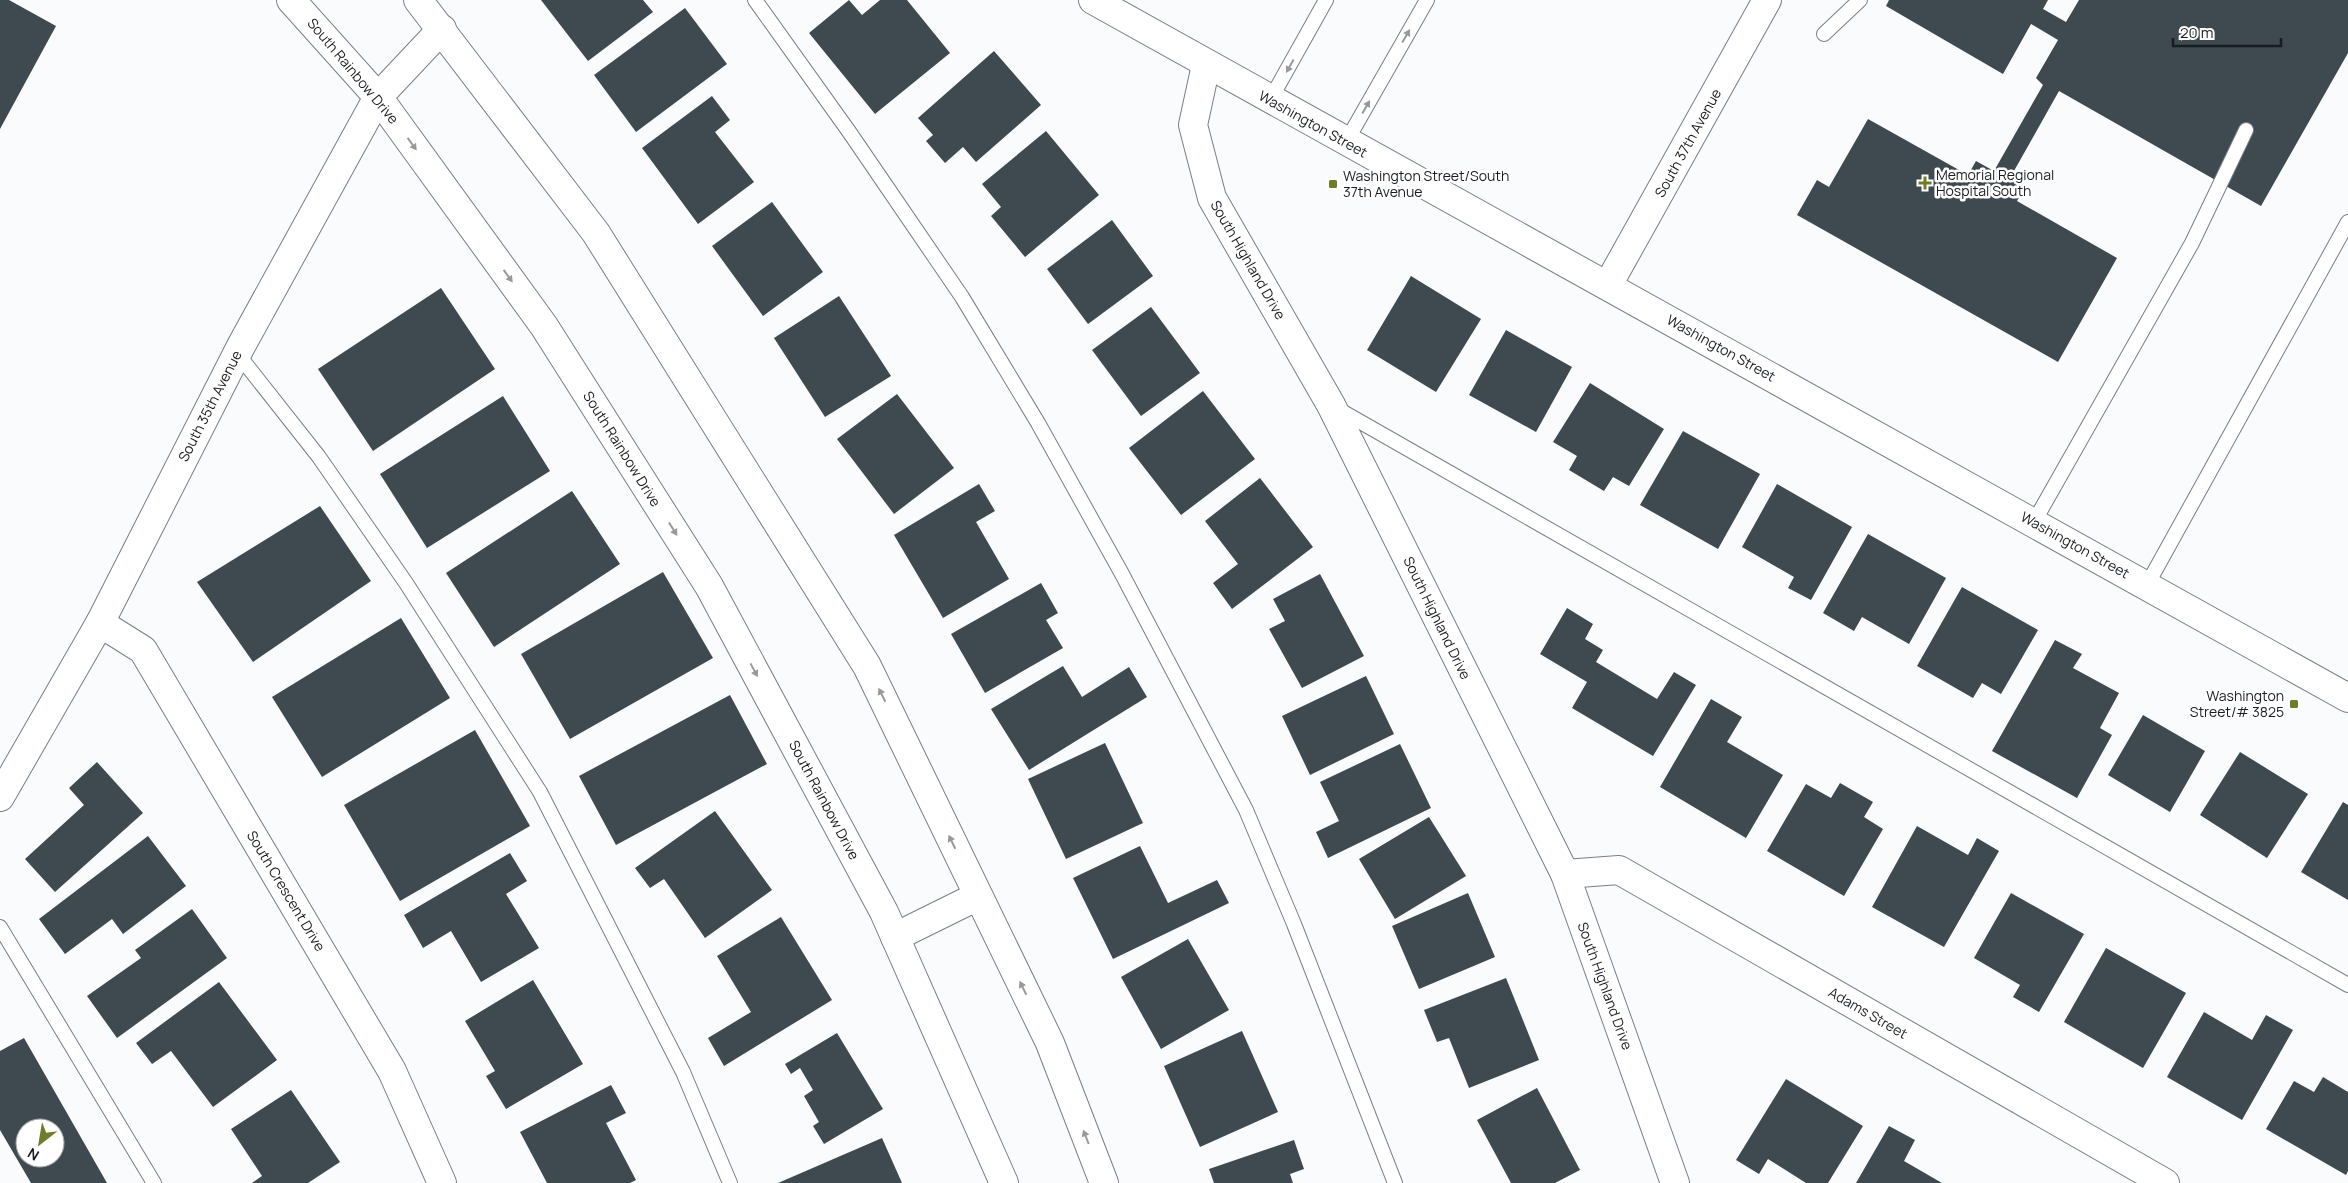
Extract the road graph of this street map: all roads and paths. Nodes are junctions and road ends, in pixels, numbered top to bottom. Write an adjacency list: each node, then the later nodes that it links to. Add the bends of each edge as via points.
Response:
1 (291, 0): 12 (street, South Rainbow Drive)
2 (418, 0): 9 (street)
3 (755, 0): 35 (lane, via 962,297 1038,423 1122,574 1246,810)
4 (1326, 0): 13 (lane, one-way to 13)
5 (1427, 0): 15 (lane, one-way to 5)
6 (1767, 0): 17 (street, South 37th Avenue)
7 (1860, 0): 10 (lane)
8 (1100, 2): 11 (street, Washington Street)
9 (442, 29): 12 (street, South 35th Avenue); 26 (street, one-way to 9, via 867,666 596,232)
10 (1824, 34)
11 (1206, 65): 13 (street, Washington Street); 19 (street, South Highland Drive, via 1193,125 1212,198)
12 (378, 97): 18 (street, South 35th Avenue); 28 (street, South Rainbow Drive, one-way to 28, via 544,326 709,586)
13 (1270, 100): 15 (street, Washington Street)
14 (2246, 130): 20 (lane, via 2192,243)
15 (1346, 142): 17 (street, Washington Street)
16 (2348, 222): 21 (lane)
17 (1608, 285): 20 (street, Washington Street)
18 (237, 353): 22 (street, South 35th Avenue); 32 (lane, via 319,457 406,583 540,792 683,1072)
19 (1331, 405): 25 (street, South Highland Drive); 29 (lane)
20 (2034, 522): 21 (street, Washington Street)
21 (2147, 585): 23 (street, Washington Street)
22 (100, 623): 24 (street, South 35th Avenue); 31 (street, South Crescent Drive, via 143,650 392,1071)
23 (2348, 698)
24 (0, 797)
25 (1565, 874): 36 (street, South Highland Drive); 37 (street, Adams Street, via 1619,870)
26 (978, 896): 28 (street); 34 (street, one-way to 26, via 1050,1043)
27 (0, 927): 30 (lane)
28 (895, 937): 33 (street, South Rainbow Drive)
29 (2348, 985)
30 (154, 1183)
31 (442, 1183)
32 (730, 1183)
33 (1004, 1183)
34 (1104, 1183)
35 (1395, 1183)
36 (1675, 1183)
37 (2165, 1183)

